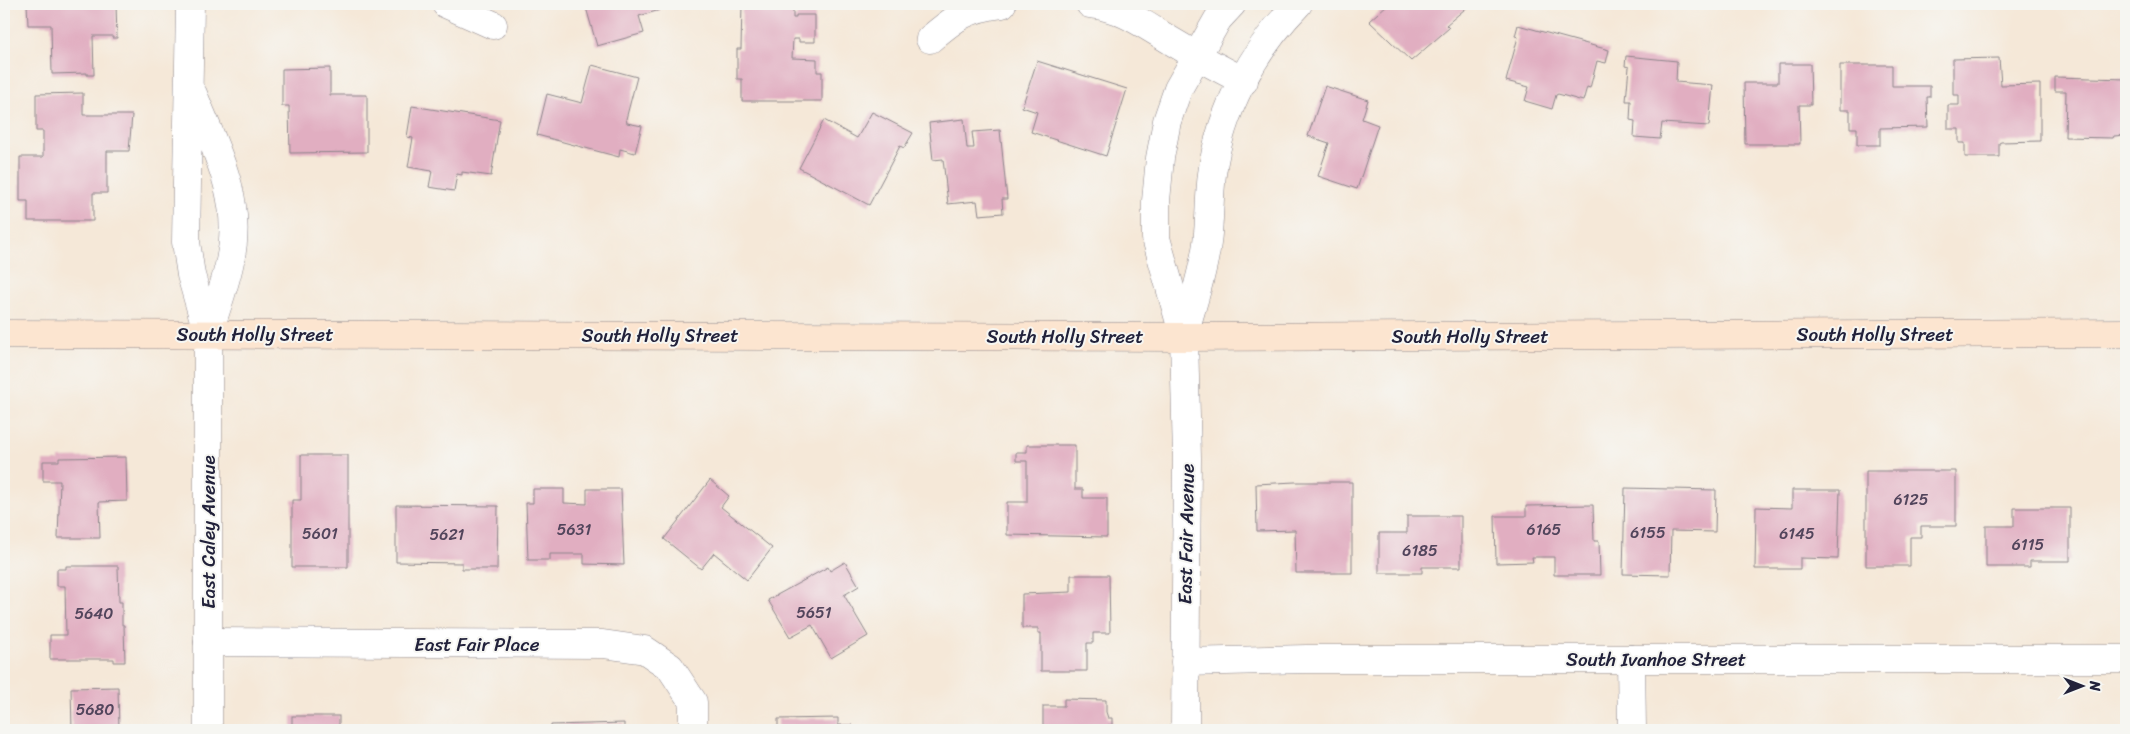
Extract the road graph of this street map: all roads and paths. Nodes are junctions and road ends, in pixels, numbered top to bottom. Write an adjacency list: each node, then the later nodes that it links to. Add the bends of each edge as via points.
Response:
1 (190, 4): 11 (street, East Caley Avenue)
2 (446, 4): 7 (street)
3 (1002, 4): 8 (street, via 978,6 954,18)
4 (1090, 4): 9 (street, via 1102,5 1138,20)
5 (1232, 4): 9 (street, East Fair Avenue)
6 (1298, 4): 10 (street, East Fair Avenue, via 1262,49)
7 (493, 25)
8 (930, 39)
9 (1196, 56): 10 (street); 15 (street, East Fair Avenue, via 1178,89 1167,121 1156,202 1156,238)
10 (1244, 81): 15 (street, East Fair Avenue, via 1229,107 1218,138 1207,244)
11 (189, 85): 14 (street, East Caley Avenue, via 186,242 191,275); 14 (street, East Caley Avenue, via 226,176 233,202 234,233 230,261)
12 (2126, 333): 15 (main road, South Holly Street)
13 (4, 334): 14 (main road, South Holly Street)
14 (208, 334): 15 (main road, South Holly Street); 16 (street, East Caley Avenue)
15 (1184, 337): 19 (street, East Fair Avenue, via 1187,458)
16 (208, 642): 20 (street, East Caley Avenue); 21 (street, East Fair Place, via 603,644 645,650 670,667 693,702)
17 (1631, 659): 18 (street, South Ivanhoe Street); 19 (street, South Ivanhoe Street); 23 (street)
18 (2126, 659)
19 (1185, 662): 22 (street, East Fair Avenue)
20 (208, 730)
21 (693, 730)
22 (1185, 730)
23 (1632, 730)

